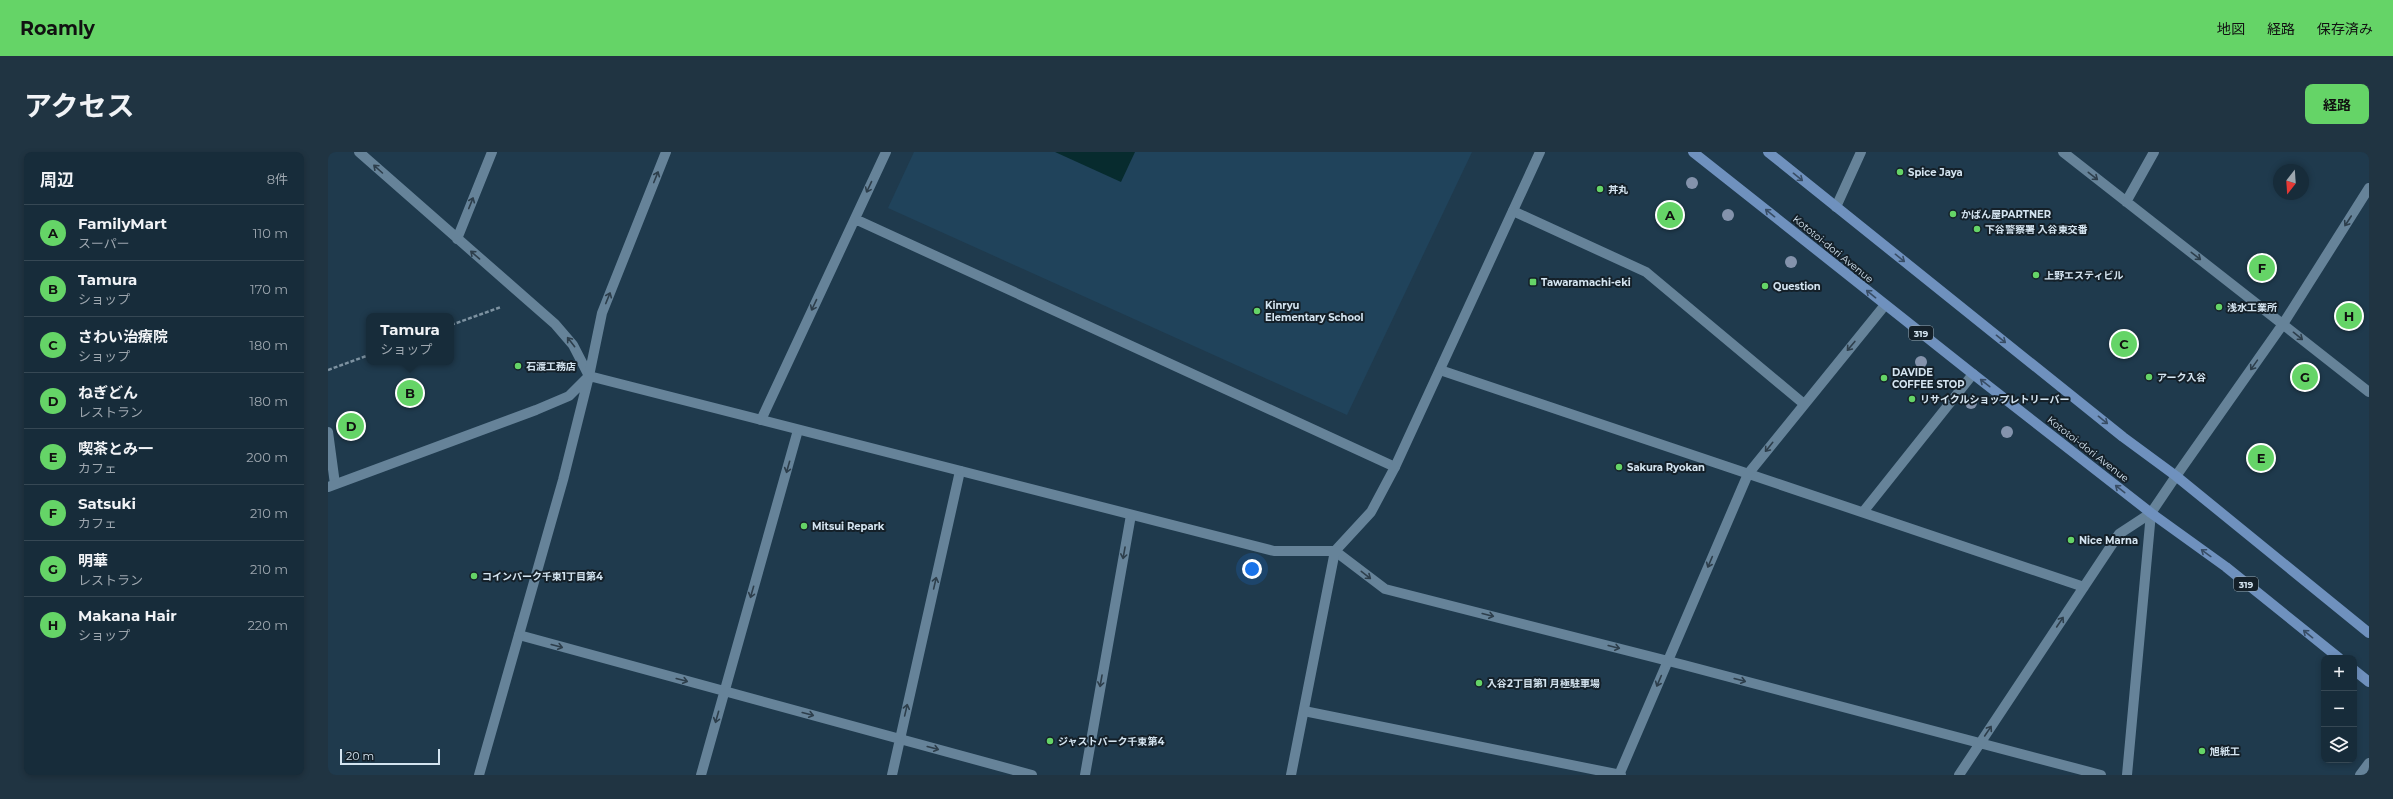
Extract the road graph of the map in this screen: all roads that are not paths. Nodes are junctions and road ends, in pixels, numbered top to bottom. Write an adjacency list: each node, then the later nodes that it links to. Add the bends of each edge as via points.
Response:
1 (359, 152): 16 (street, one-way to 1)
2 (492, 152): 16 (street, one-way to 2)
3 (666, 152): 21 (street, one-way to 3, via 602,313)
4 (886, 152): 15 (street, one-way to 15)
5 (1540, 152): 14 (street)
6 (1693, 152): 17 (main road, Kototoi-dori Avenue / 319, one-way to 6)
7 (1768, 152): 13 (main road, one-way to 13)
8 (1861, 152): 13 (street)
9 (2063, 152): 12 (street, one-way to 12)
10 (2154, 152): 12 (street)
11 (2369, 188): 18 (street, one-way to 18)
12 (2126, 202): 18 (street, one-way to 18)
13 (1836, 208): 30 (main road, one-way to 30, via 2123,437)
14 (1513, 210): 19 (street); 23 (street, via 1646,272)
15 (855, 219): 24 (street, one-way to 24); 27 (street)
16 (457, 239): 21 (street, one-way to 16, via 574,345 555,324)
17 (1885, 305): 20 (main road, Kototoi-dori Avenue / 319); 23 (street, one-way to 23)
18 (2283, 324): 22 (street, one-way to 22); 30 (street, one-way to 30)
19 (1440, 370): 27 (street); 29 (street)
20 (1973, 374): 32 (street); 33 (main road, Kototoi-dori Avenue / 319, one-way to 20)
21 (589, 376): 24 (street); 31 (street, via 569,396); 38 (street)
22 (2369, 392)
23 (1804, 404): 29 (street, one-way to 29)
24 (760, 420): 25 (street)
25 (798, 430): 28 (street); 43 (street, one-way to 43)
26 (328, 432): 31 (street)
27 (1395, 467): 35 (street, via 1371,512)
28 (960, 471): 34 (street); 45 (street, one-way to 28)
29 (1748, 474): 32 (street); 40 (street, one-way to 40)
30 (2176, 476): 33 (street); 37 (main road)
31 (331, 486)
32 (1863, 512): 36 (street)
33 (2151, 513): 36 (street, via 2119,534); 39 (main road, Kototoi-dori Avenue / 319, one-way to 33, via 2226,567); 57 (street)
34 (1131, 514): 35 (street, via 1274,551); 52 (street, one-way to 52)
35 (1335, 551): 40 (street, one-way to 40, via 1385,589); 44 (street)
36 (2084, 587): 46 (street, one-way to 36)
37 (2369, 633)
38 (519, 635): 43 (street, one-way to 43); 48 (street)
39 (2335, 655)
40 (1668, 661): 46 (street, one-way to 46); 54 (street, one-way to 54)
41 (2357, 672): 42 (main road)
42 (2369, 682)
43 (724, 691): 45 (street, one-way to 45); 49 (street, one-way to 49)
44 (1304, 711): 53 (street); 54 (street)
45 (900, 739): 50 (street); 51 (street, one-way to 51)
46 (1980, 744): 55 (street); 56 (street)
47 (2369, 763): 58 (street)
48 (479, 775)
49 (701, 775)
50 (892, 775)
51 (1032, 775)
52 (1084, 775)
53 (1292, 775)
54 (1620, 775)
55 (1960, 775)
56 (2101, 775)
57 (2126, 775)
58 (2360, 775)

